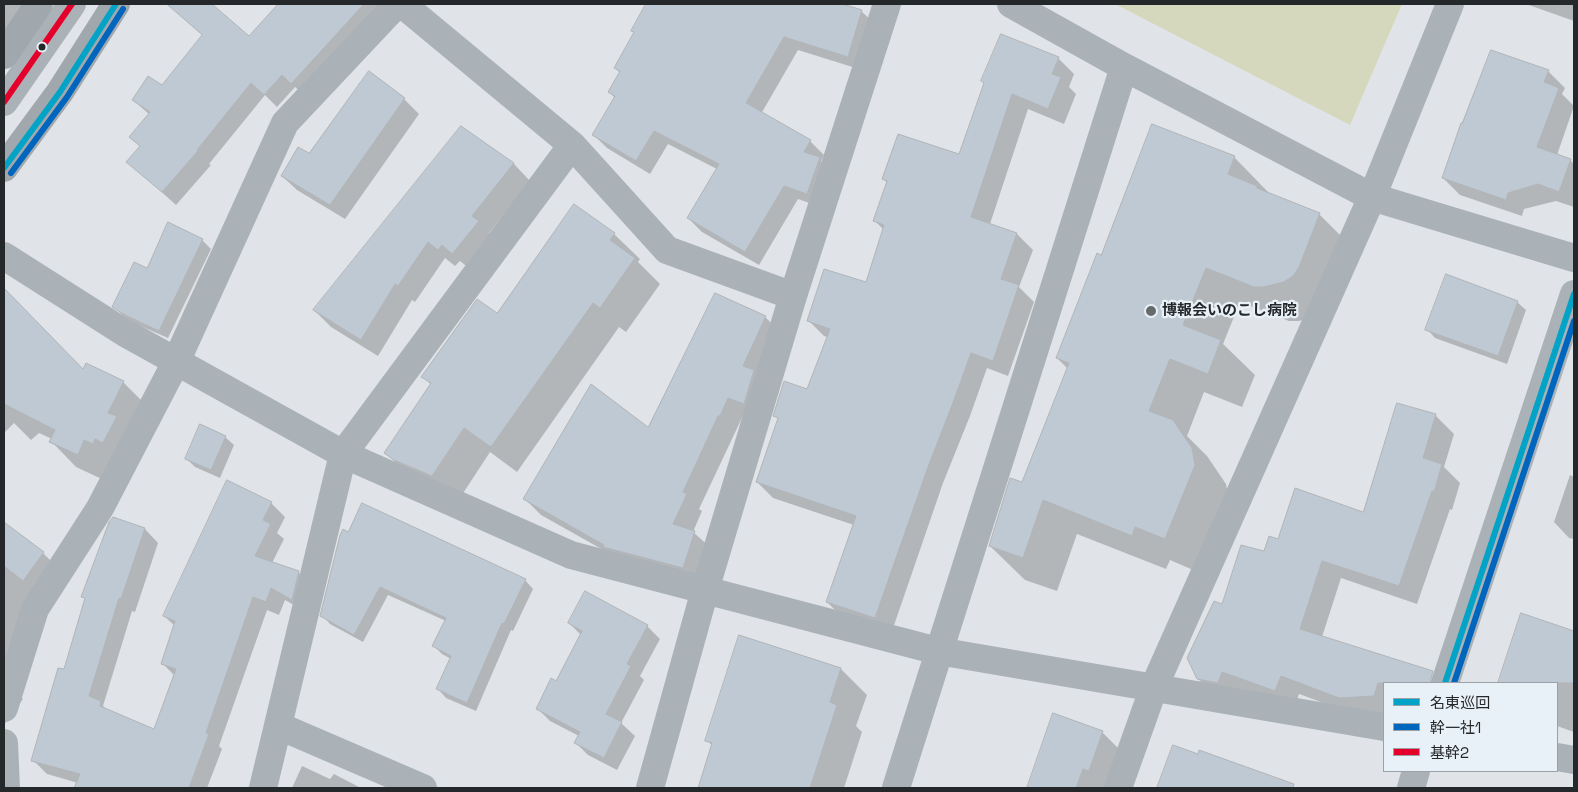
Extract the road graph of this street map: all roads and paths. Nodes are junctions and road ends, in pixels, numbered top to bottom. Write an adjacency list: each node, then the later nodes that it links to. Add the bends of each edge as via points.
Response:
1 (39, 4): 9 (main road)
2 (72, 4): 11 (street)
3 (116, 4): 13 (main road, via 60,92)
4 (397, 4): 19 (street, via 285,123)
5 (402, 4): 12 (street)
6 (887, 4): 18 (street)
7 (1011, 4): 10 (street)
8 (1450, 4): 14 (street)
9 (4, 54)
10 (1124, 66): 14 (street); 22 (street)
11 (4, 102)
12 (572, 145): 18 (street, via 667,250); 20 (street)
13 (4, 168)
14 (1372, 197): 16 (street); 24 (street)
15 (4, 256): 19 (street)
16 (1574, 258)
17 (1574, 294): 23 (street)
18 (793, 296): 21 (street)
19 (176, 362): 20 (street); 25 (street, via 100,508 35,609)
20 (343, 454): 21 (street, via 571,555); 26 (street)
21 (705, 590): 22 (street); 35 (street)
22 (938, 651): 24 (street); 36 (street)
23 (1445, 682)
24 (1154, 687): 27 (street); 37 (street)
25 (4, 708)
26 (278, 726): 33 (street); 34 (street)
27 (1383, 727)
28 (4, 743): 32 (street)
29 (1558, 757): 30 (street)
30 (1574, 760)
31 (1416, 772): 38 (street)
32 (6, 788)
33 (263, 788)
34 (423, 788)
35 (650, 788)
36 (896, 788)
37 (1118, 788)
38 (1411, 788)

